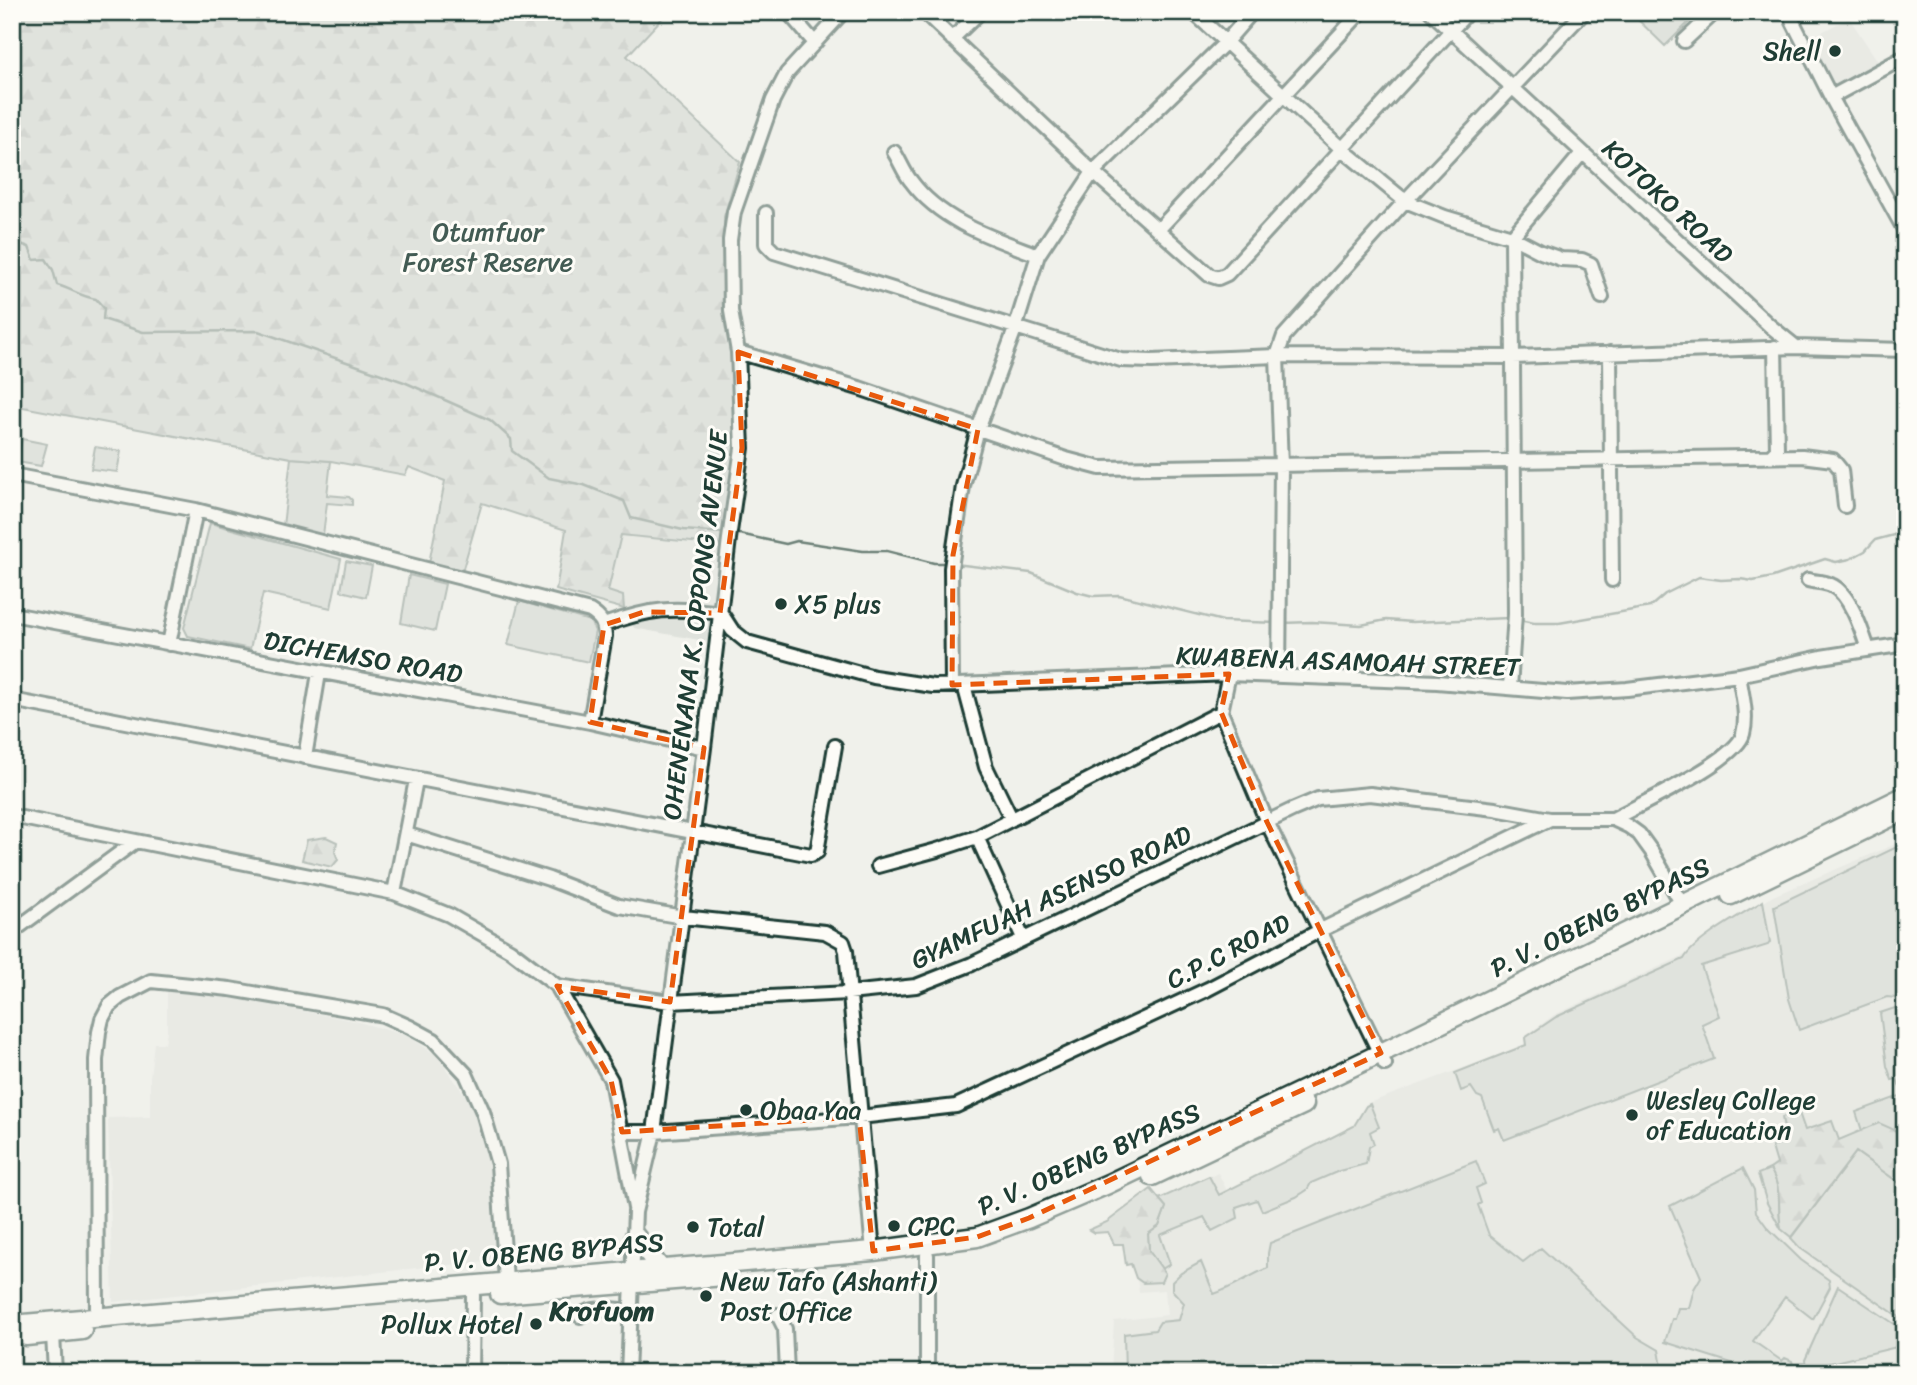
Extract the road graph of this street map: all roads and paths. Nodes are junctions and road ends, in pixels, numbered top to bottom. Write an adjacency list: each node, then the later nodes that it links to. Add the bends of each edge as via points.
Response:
1 (788, 12): 16 (street)
2 (844, 12): 16 (street, OHENENANA K. OPPONG AVENUE)
3 (924, 12): 14 (street)
4 (980, 12): 14 (street)
5 (1193, 12): 17 (street)
6 (1252, 12): 17 (street)
7 (1361, 12): 20 (street)
8 (1431, 12): 13 (street, KOTOKO ROAD)
9 (1468, 12): 13 (street)
10 (1584, 12): 19 (street)
11 (1716, 12): 15 (street)
12 (1788, 12): 21 (street)
13 (1451, 30): 19 (street, KOTOKO ROAD); 22 (street)
14 (952, 38): 25 (street)
15 (1684, 41)
16 (815, 43): 37 (street, OHENENANA K. OPPONG AVENUE, via 788,73 773,100 734,212 731,311)
17 (1225, 43): 20 (street); 25 (street)
18 (1905, 57): 21 (street)
19 (1512, 88): 24 (street, KOTOKO ROAD); 26 (street)
20 (1283, 96): 22 (street); 28 (street)
21 (1831, 97): 29 (street)
22 (1343, 150): 26 (street); 28 (street, via 1227,274 1218,278)
23 (894, 152): 31 (street, via 911,182 950,217)
24 (1582, 153): 30 (street); 35 (street, KOTOKO ROAD)
25 (1093, 172): 28 (street); 31 (street)
26 (1405, 201): 30 (street); 39 (street, via 1290,327)
27 (766, 213): 33 (street, via 766,244 774,252)
28 (1158, 230)
29 (1905, 231)
30 (1512, 237): 32 (street, via 1561,259 1591,264); 40 (street)
31 (1038, 255): 33 (street)
32 (1602, 298)
33 (1015, 329): 39 (street, via 1121,360); 41 (street)
34 (1774, 347): 35 (street); 38 (street); 42 (street, via 1777,450)
35 (1796, 347): 36 (street)
36 (1905, 351)
37 (738, 352): 41 (street); 51 (street, OHENENANA K. OPPONG AVENUE, via 742,448)
38 (1610, 353): 40 (street); 43 (street)
39 (1277, 356): 40 (street); 45 (street)
40 (1513, 357): 44 (street)
41 (978, 429): 45 (street, via 1100,468); 61 (street, via 962,486 952,562)
42 (1772, 455): 43 (street); 47 (street, via 1833,460 1841,470)
43 (1609, 460): 44 (street); 49 (street)
44 (1513, 463): 45 (street); 62 (street, via 1515,619)
45 (1281, 466): 60 (street)
46 (12, 475): 48 (street)
47 (1845, 506)
48 (196, 510): 53 (street, via 590,611); 54 (street)
49 (1612, 580)
50 (1808, 580): 56 (street, via 1833,585 1844,597)
51 (721, 613): 53 (street, via 666,608); 61 (street, KWABENA ASAMOAH STREET, via 747,642 874,677); 67 (street, OHENENANA K. OPPONG AVENUE)
52 (12, 614): 54 (street, DICHEMSO ROAD)
53 (604, 625): 65 (street)
54 (169, 644): 57 (street, DICHEMSO ROAD)
55 (1905, 644): 56 (street, KWABENA ASAMOAH STREET)
56 (1868, 649): 59 (street, KWABENA ASAMOAH STREET)
57 (319, 673): 65 (street, DICHEMSO ROAD); 68 (street)
58 (1229, 674): 60 (street, KWABENA ASAMOAH STREET); 61 (street, KWABENA ASAMOAH STREET); 64 (street)
59 (1738, 675): 62 (street, KWABENA ASAMOAH STREET, via 1567,693); 75 (street, via 1745,717 1742,738 1731,752)
60 (1279, 676): 62 (street, KWABENA ASAMOAH STREET)
61 (958, 685): 73 (street, via 986,766)
62 (1510, 688)
63 (12, 700): 68 (street)
64 (1221, 712): 73 (street); 76 (street)
65 (590, 722): 67 (street, DICHEMSO ROAD)
66 (835, 746): 78 (street, via 814,854)
67 (704, 748): 78 (street, OHENENANA K. OPPONG AVENUE)
68 (306, 757): 69 (street)
69 (416, 780): 77 (street); 78 (street)
70 (1905, 796): 83 (highway, P. V. OBENG BYPASS)
71 (1905, 810): 83 (highway, P. V. OBENG BYPASS)
72 (12, 816): 80 (street)
73 (1011, 817): 79 (street)
74 (1550, 819): 75 (street, C.P.C ROAD); 76 (street, via 1370,794 1318,799); 85 (street, C.P.C ROAD)
75 (1612, 819): 83 (street, via 1639,834)
76 (1267, 822): 85 (street); 87 (street, GYAMFUAH ASENSO ROAD)
77 (406, 834): 82 (street); 84 (street, via 549,878 619,906)
78 (693, 834): 84 (street, OHENENANA K. OPPONG AVENUE)
79 (977, 837): 81 (street); 87 (street)
80 (136, 841): 82 (street); 86 (street)
81 (878, 866)
82 (394, 893): 88 (street, via 449,915 510,950)
83 (1686, 911): 91 (highway, P. V. OBENG BYPASS)
84 (683, 917): 89 (street, via 836,936 846,951); 90 (street, OHENENANA K. OPPONG AVENUE)
85 (1321, 930): 91 (street); 92 (street, C.P.C ROAD, via 1208,989 957,1106)
86 (12, 932)
87 (1023, 938): 89 (street, GYAMFUAH ASENSO ROAD, via 916,986)
88 (557, 986): 90 (street, GYAMFUAH ASENSO ROAD); 93 (street, via 611,1080)
89 (849, 993): 90 (street, GYAMFUAH ASENSO ROAD); 92 (street)
90 (670, 1002): 94 (street, OHENENANA K. OPPONG AVENUE)
91 (1383, 1059): 97 (highway, P. V. OBENG BYPASS, via 1030,1218 977,1237); 98 (highway, P. V. OBENG BYPASS, via 1217,1146 1033,1230 995,1243)
92 (860, 1117): 94 (street, C.P.C ROAD); 97 (street)
93 (622, 1132): 94 (street, C.P.C ROAD); 95 (street)
94 (654, 1132): 95 (street, OHENENANA K. OPPONG AVENUE)
95 (635, 1212): 96 (street, OHENENANA K. OPPONG AVENUE)
96 (635, 1236): 99 (highway); 100 (street, OHENENANA K. OPPONG AVENUE)
97 (873, 1251): 99 (highway, P. V. OBENG BYPASS)
98 (927, 1255): 100 (highway, P. V. OBENG BYPASS); 110 (street)
99 (661, 1269): 100 (highway, P. V. OBENG BYPASS)
100 (633, 1278): 101 (highway, P. V. OBENG BYPASS); 102 (highway, P. V. OBENG BYPASS); 103 (street, OHENENANA K. OPPONG AVENUE)
101 (506, 1281): 105 (highway, P. V. OBENG BYPASS); 105 (street, via 498,1164 483,1112 466,1074 434,1040 383,1015 230,989 151,981 109,1006 99,1032)
102 (473, 1296): 108 (highway, P. V. OBENG BYPASS); 112 (street)
103 (633, 1311): 106 (street, via 598,1310); 113 (street, OHENENANA K. OPPONG AVENUE)
104 (778, 1315): 114 (street, via 785,1329)
105 (97, 1317): 107 (highway, P. V. OBENG BYPASS)
106 (580, 1317)
107 (12, 1325)
108 (53, 1334): 109 (highway, P. V. OBENG BYPASS); 111 (street)
109 (12, 1338)
110 (926, 1372)
111 (55, 1373)
112 (472, 1373)
113 (628, 1373)
114 (787, 1373)

